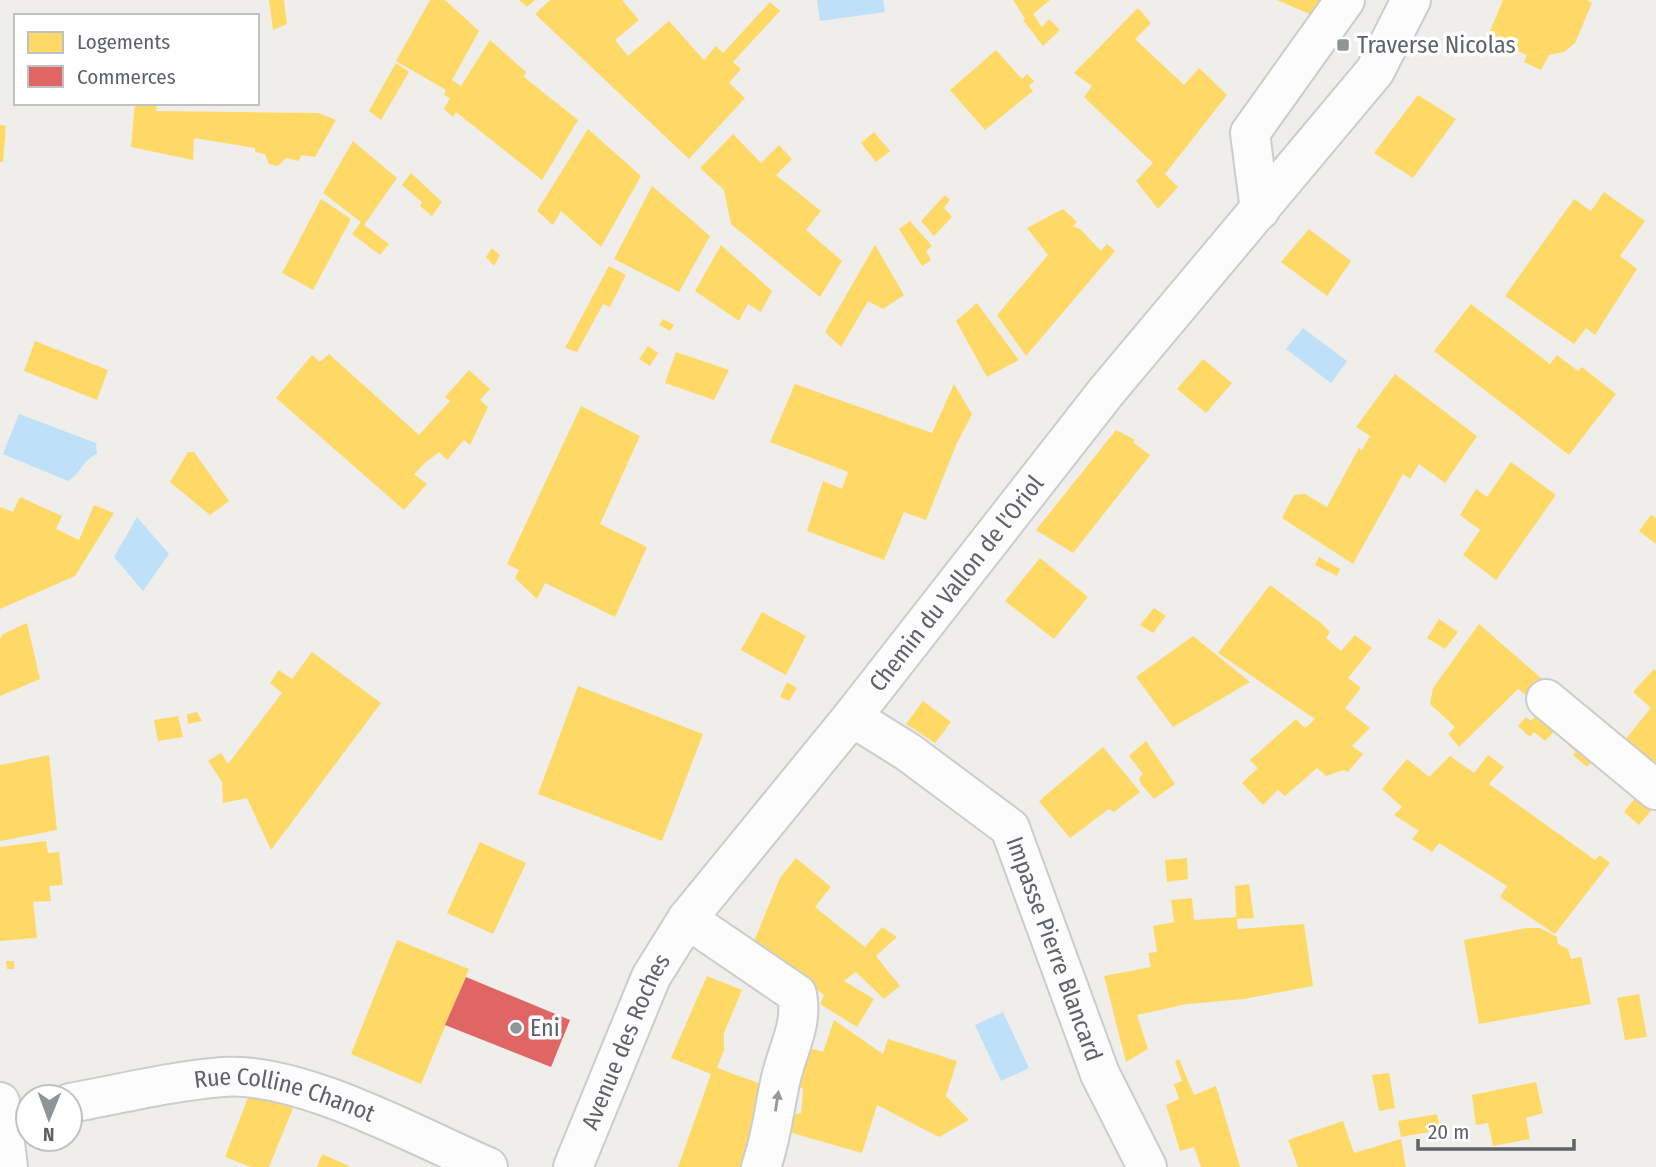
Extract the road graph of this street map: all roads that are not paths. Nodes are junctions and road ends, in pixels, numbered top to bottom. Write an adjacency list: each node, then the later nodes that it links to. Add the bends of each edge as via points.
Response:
1 (1345, 0): 3 (street, via 1251,133)
2 (1411, 0): 3 (street, Chemin du Vallon de l'Oriol, via 1375,71)
3 (1261, 210): 5 (street, Chemin du Vallon de l'Oriol, via 1106,391)
4 (1545, 699): 6 (street)
5 (852, 717): 7 (street, Chemin du Vallon de l'Oriol); 14 (street, Impasse Pierre Blancard, via 908,752 1010,828 1100,1074)
6 (1656, 790)
7 (687, 919): 12 (street, Avenue des Roches, via 650,977); 13 (street, one-way to 7, via 801,1014 797,994)
8 (84, 1101): 11 (street, Rue Colline Chanot, via 223,1077 256,1078 310,1090)
9 (10, 1109): 10 (street)
10 (8, 1167)
11 (488, 1167)
12 (573, 1167)
13 (761, 1167)
14 (1147, 1167)

